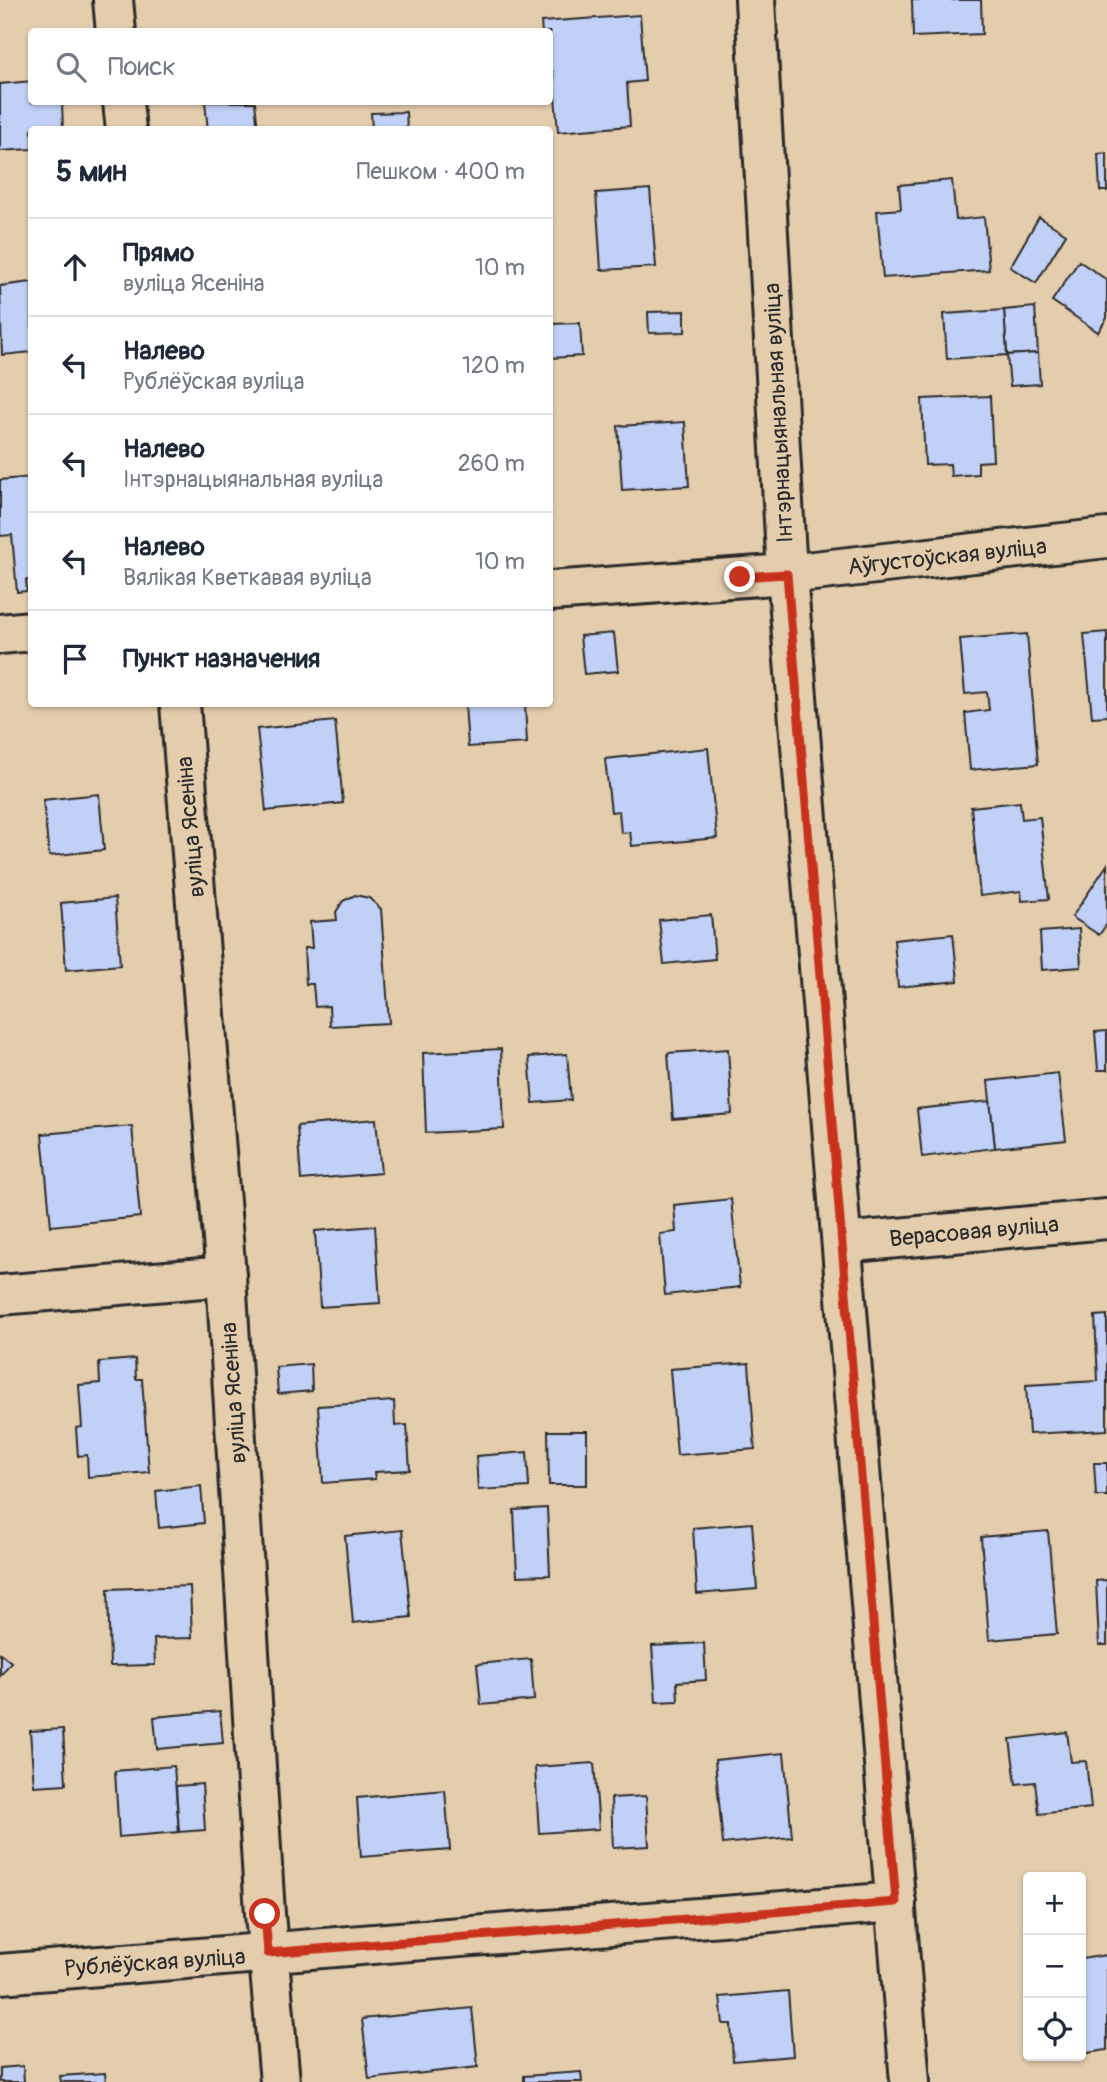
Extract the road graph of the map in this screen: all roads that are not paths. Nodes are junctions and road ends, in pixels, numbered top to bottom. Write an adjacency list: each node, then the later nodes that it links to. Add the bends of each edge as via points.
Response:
1 (113, 0): 3 (street)
2 (755, 0): 7 (street, Інтэрнацыянальная вуліца)
3 (116, 28)
4 (123, 105): 5 (street)
5 (126, 126)
6 (1107, 538): 7 (street, Аўгустоўская вуліца)
7 (787, 574): 8 (street, Аўгустоўская вуліца); 13 (street, Інтэрнацыянальная вуліца)
8 (553, 591)
9 (28, 631): 10 (street)
10 (0, 634)
11 (180, 707): 14 (street, вуліца Ясеніна)
12 (1107, 1219): 13 (street, Верасовая вуліца)
13 (842, 1242): 16 (street, Інтэрнацыянальная вуліца)
14 (226, 1276): 15 (street); 17 (street, вуліца Ясеніна)
15 (0, 1295)
16 (896, 1902): 17 (street, Рублёўская вуліца); 20 (street, Інтэрнацыянальная вуліца)
17 (268, 1953): 18 (street, Рублёўская вуліца); 19 (street, вуліца Ясеніна)
18 (0, 1974)
19 (280, 2082)
20 (910, 2082)

